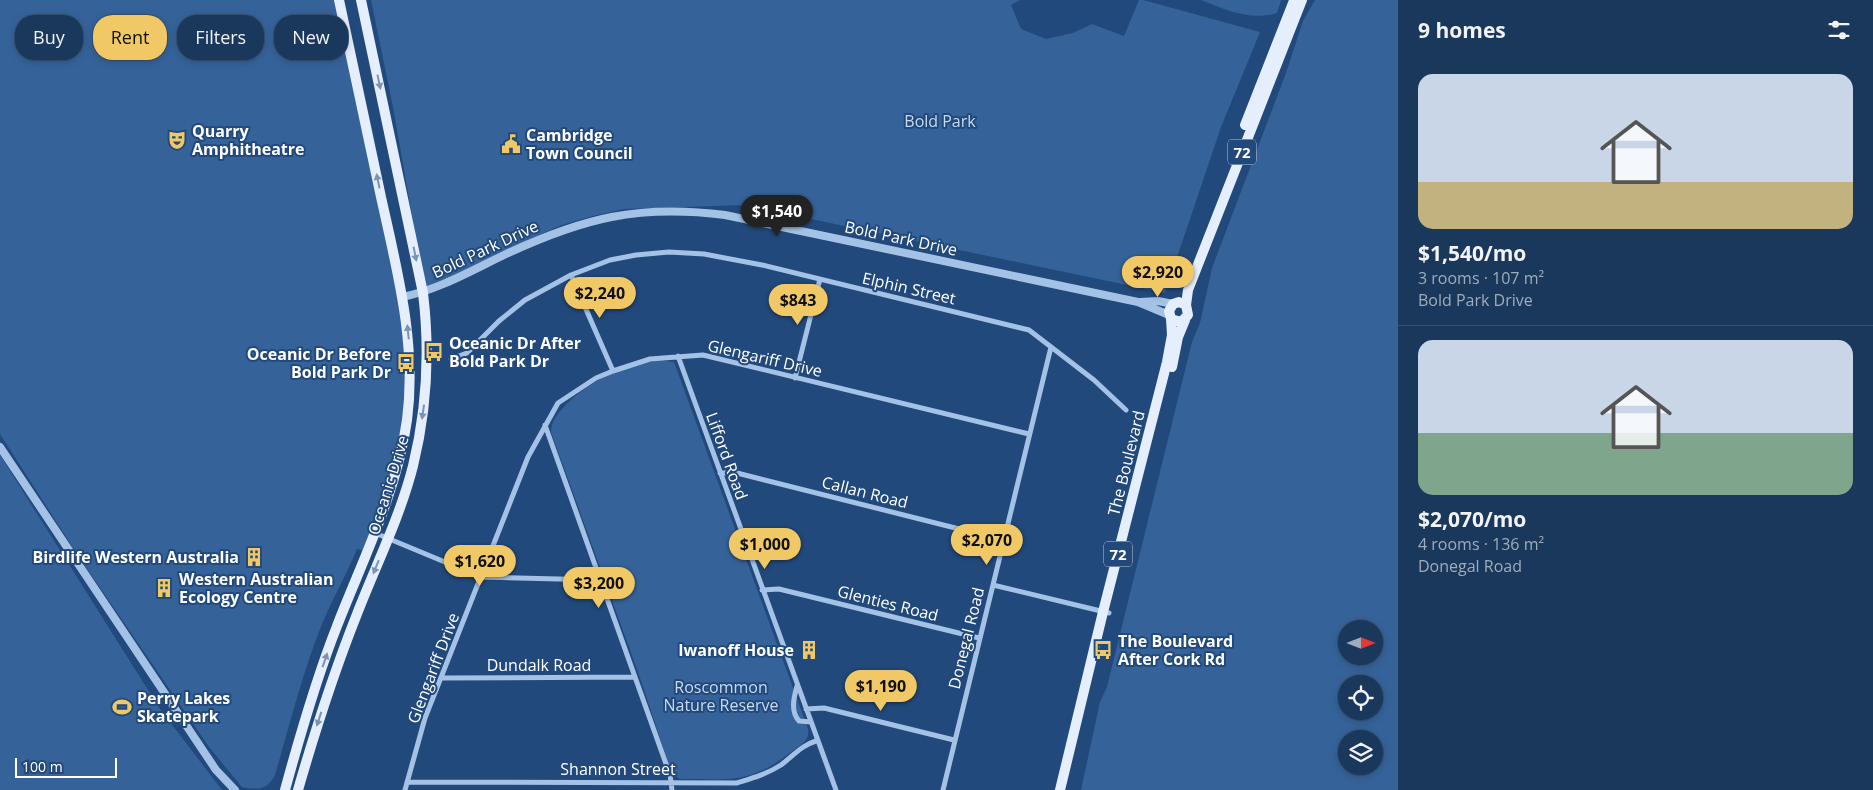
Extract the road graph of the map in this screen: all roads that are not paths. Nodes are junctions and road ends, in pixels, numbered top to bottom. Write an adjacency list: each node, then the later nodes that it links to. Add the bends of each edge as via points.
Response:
1 (338, 0): 8 (main road, Oceanic Drive, one-way to 1)
2 (361, 0): 7 (main road, Oceanic Drive, one-way to 7)
3 (1294, 0): 10 (main road, The Boulevard / 72, via 1189,274)
4 (1302, 0): 11 (main road, The Boulevard / 72, via 1188,290)
5 (571, 275): 6 (street, Elphin Street, via 622,258 678,252 731,258); 16 (street, Elphin Street, via 513,308 468,353); 17 (street)
6 (820, 279): 14 (street, Elphin Street, via 1020,327 1036,334); 18 (street)
7 (423, 293): 8 (street, Bold Park Drive); 9 (street, Bold Park Drive, via 567,228 626,213 692,211); 25 (main road, Oceanic Drive, one-way to 25, via 427,341 425,395 413,466)
8 (402, 297): 24 (main road, Oceanic Drive, one-way to 8, via 399,461 407,420 410,368)
9 (1138, 302): 10 (street, Bold Park Drive, via 1158,300); 12 (street, Bold Park Drive)
10 (1174, 303): 11 (main road); 12 (main road, The Boulevard / 72, via 1170,307)
11 (1186, 304): 13 (main road, The Boulevard / 72, via 1189,311)
12 (1170, 317): 13 (main road, via 1178,322); 31 (main road, The Boulevard / 72, via 1172,335 1167,362)
13 (1185, 320): 31 (main road, The Boulevard / 72)
14 (1051, 347): 19 (street, Elphin Street); 21 (street, Donegal Road)
15 (678, 356): 17 (street, Glengariff Drive, via 650,358); 18 (street, Glengariff Drive, via 703,355); 23 (street, Lifford Road)
16 (451, 358)
17 (613, 371): 20 (street, Glengariff Drive, via 558,403)
18 (795, 378): 21 (street, Glengariff Drive)
19 (1126, 410)
20 (545, 425): 27 (street, Glengariff Drive, via 528,457); 28 (street)
21 (1029, 434): 26 (street, Donegal Road)
22 (0, 447): 42 (street, via 216,770)
23 (720, 473): 26 (street, Callan Road, via 737,473); 30 (street, Lifford Road)
24 (374, 532): 25 (street); 43 (main road, Oceanic Drive, one-way to 24, via 324,661)
25 (388, 538): 27 (street); 44 (main road, Oceanic Drive, one-way to 44, via 330,687)
26 (1003, 540): 29 (street, Donegal Road)
27 (481, 577): 28 (street); 34 (street, Glengariff Drive)
28 (599, 580): 33 (street)
29 (992, 586): 31 (street); 32 (street, Donegal Road)
30 (762, 590): 32 (street, Glenties Road, via 779,589); 35 (street, Lifford Road)
31 (1106, 612): 49 (main road, The Boulevard / 72); 50 (main road, The Boulevard / 72)
32 (979, 638): 38 (street, Donegal Road)
33 (635, 677): 34 (street, Dundalk Road); 40 (street)
34 (442, 678): 41 (street, Glengariff Drive, via 425,718)
35 (797, 685): 36 (street, Lifford Road); 37 (street, via 793,705 795,716 798,721)
36 (806, 709): 37 (street, Lifford Road); 38 (street, via 824,708)
37 (811, 722): 39 (street, Lifford Road)
38 (954, 740): 48 (street, Donegal Road)
39 (816, 741): 40 (street, Shannon Street, via 761,776 738,783); 47 (street, Lifford Road)
40 (672, 781): 41 (street, Shannon Street); 46 (street)
41 (407, 782): 45 (street, Glengariff Drive)
42 (235, 790)
43 (285, 790)
44 (297, 790)
45 (405, 790)
46 (672, 790)
47 (836, 790)
48 (943, 790)
49 (1060, 790)
50 (1067, 790)

